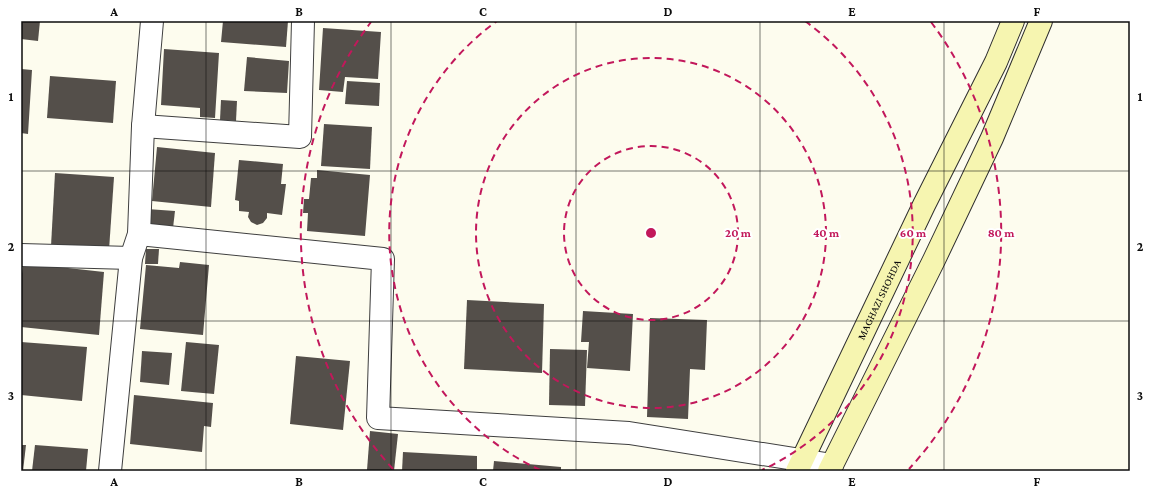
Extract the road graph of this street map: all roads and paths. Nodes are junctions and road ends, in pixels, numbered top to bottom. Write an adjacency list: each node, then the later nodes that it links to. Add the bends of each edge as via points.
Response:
1 (152, 21): 5 (street)
2 (303, 21): 5 (street, via 300,137)
3 (1013, 21): 9 (street, MAGHAZI SHOHDA, via 996,62 924,205)
4 (1041, 21): 10 (street, via 992,138)
5 (143, 126): 6 (street)
6 (139, 234): 8 (street); 9 (street, via 383,259 378,418 629,433)
7 (21, 255): 8 (street)
8 (131, 258): 11 (street)
9 (800, 465): 10 (street)
10 (830, 468)
11 (110, 471)

